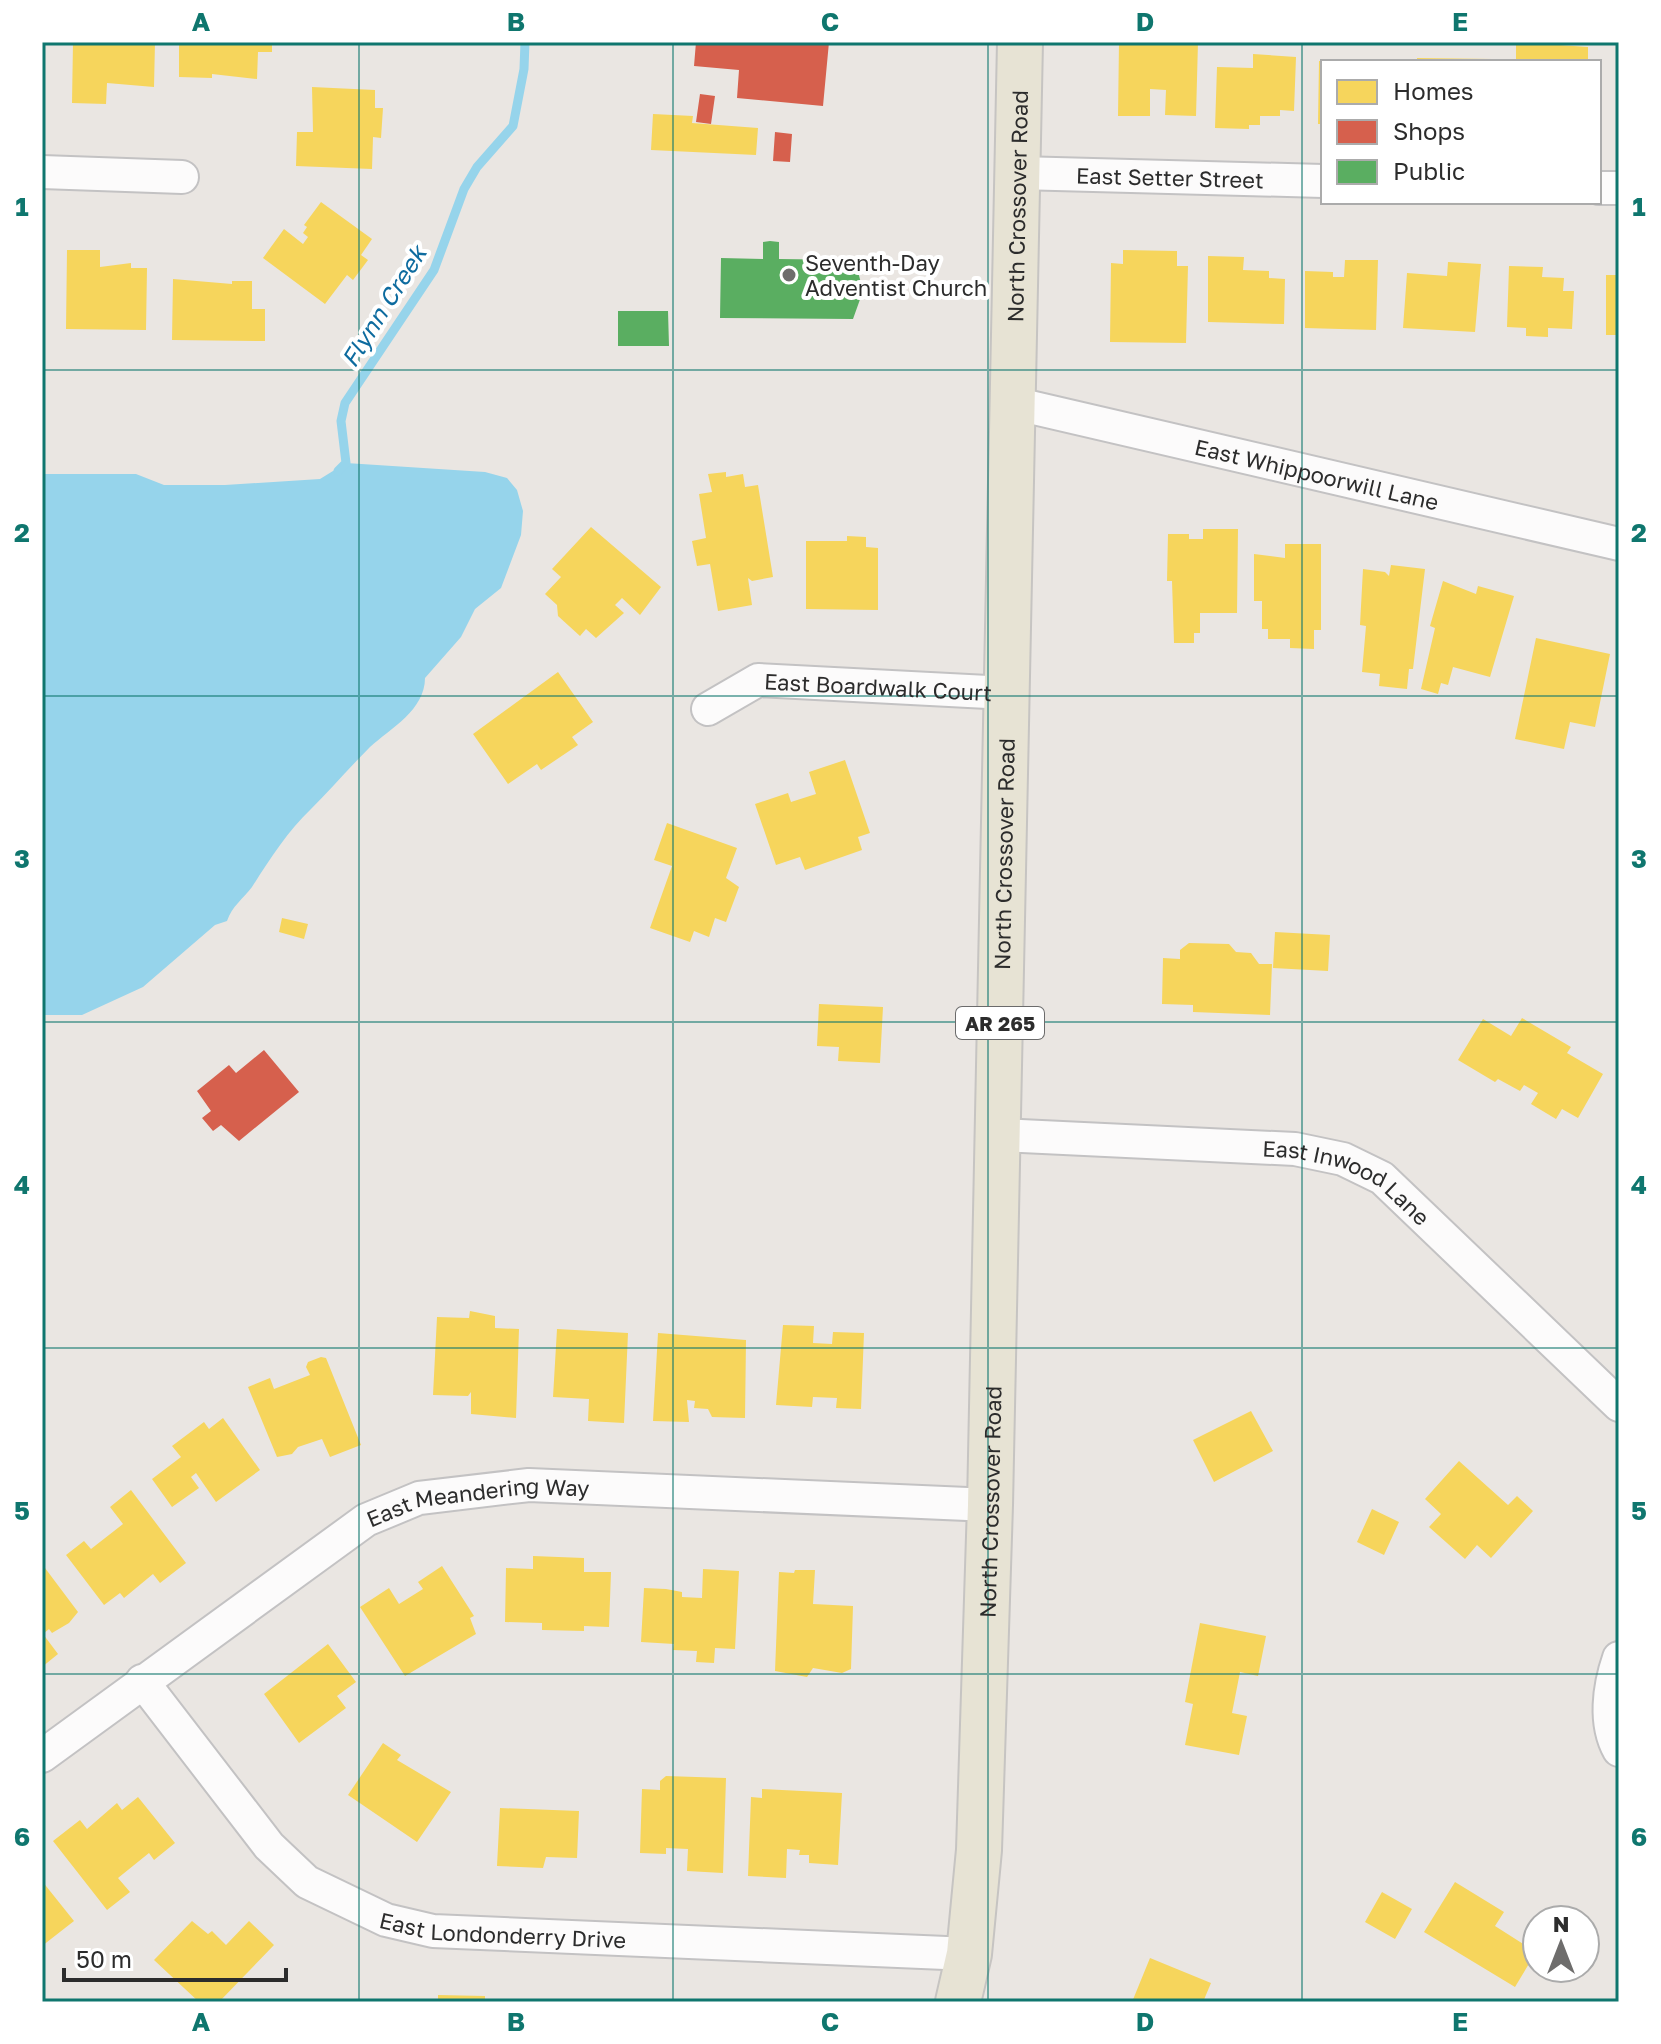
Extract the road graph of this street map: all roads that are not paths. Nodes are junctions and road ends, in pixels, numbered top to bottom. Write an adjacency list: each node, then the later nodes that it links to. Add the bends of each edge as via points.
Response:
1 (1020, 42): 3 (main road, North Crossover Road / AR 265)
2 (42, 172): 4 (street)
3 (1018, 173): 5 (street, East Setter Street); 6 (main road, North Crossover Road / AR 265)
4 (182, 177)
5 (1321, 181)
6 (1013, 403): 7 (street, East Whippoorwill Lane); 8 (main road, North Crossover Road / AR 265)
7 (1619, 544)
8 (1007, 693): 9 (street, East Boardwalk Court, via 758,680); 10 (main road, North Crossover Road / AR 265)
9 (708, 709)
10 (998, 1135): 11 (street, East Inwood Lane, via 1295,1149 1343,1159 1382,1178); 12 (main road, North Crossover Road / AR 265)
11 (1619, 1405)
12 (990, 1505): 14 (street, East Meandering Way, via 529,1485 419,1498 366,1520); 17 (main road, North Crossover Road / AR 265, via 979,1850)
13 (1619, 1658): 15 (street, via 1610,1703 1611,1736)
14 (142, 1681): 16 (street, East Meandering Way); 17 (street, East Londonderry Drive, via 269,1846 307,1882 386,1920 433,1931)
15 (1619, 1750)
16 (42, 1756)
17 (969, 1954): 18 (main road, North Crossover Road / AR 265)
18 (958, 2002)

